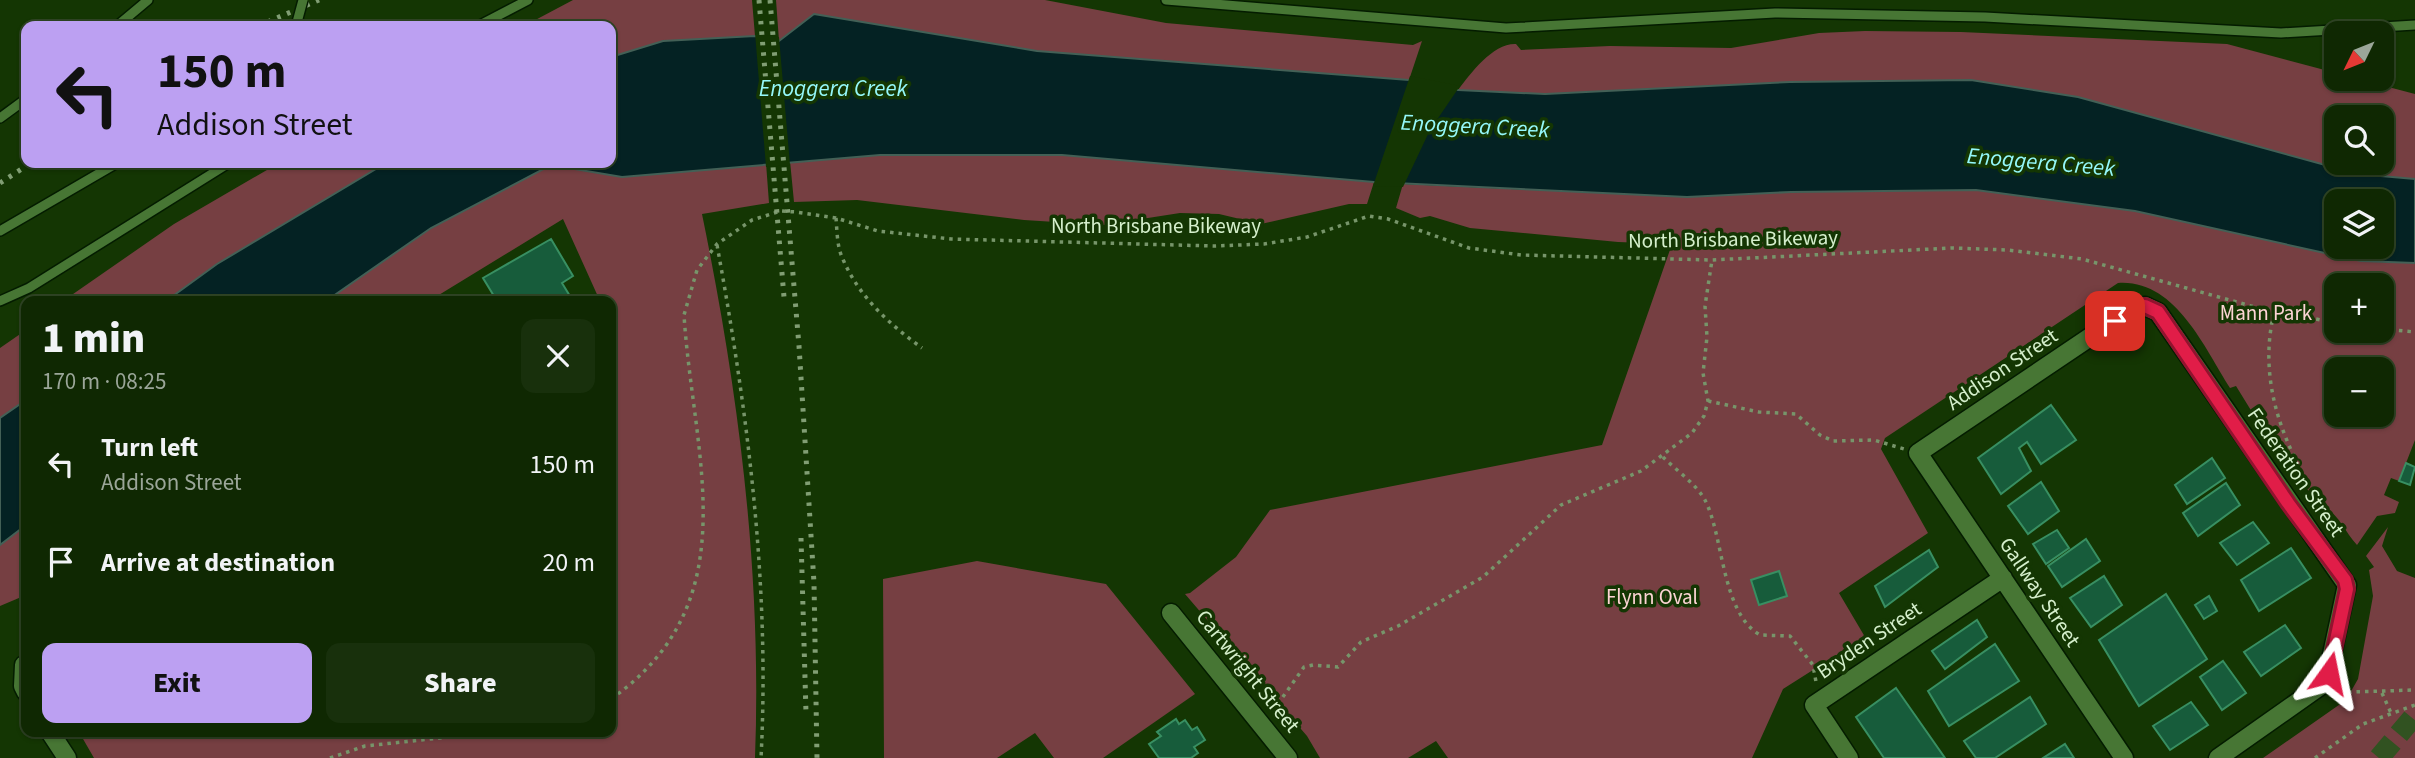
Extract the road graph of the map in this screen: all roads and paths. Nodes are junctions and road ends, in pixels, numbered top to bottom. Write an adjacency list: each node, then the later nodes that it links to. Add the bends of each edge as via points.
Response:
1 (148, 0): 5 (lane)
2 (303, 0): 6 (lane, bridge)
3 (528, 0): 7 (lane)
4 (1166, 0): 8 (lane, via 1506,28 1775,13 1985,17 2281,33)
5 (123, 21)
6 (297, 21)
7 (488, 21)
8 (2415, 25)
9 (21, 103): 10 (lane)
10 (0, 118)
11 (108, 168): 14 (lane)
12 (221, 168): 17 (lane, via 29,288)
13 (836, 218): 15 (path, North Brisbane Bikeway, via 780,211 743,225); 16 (path, North Brisbane Bikeway, via 878,231 931,239 1214,246 1307,237 1368,216 1498,253); 23 (path, via 841,256 860,288 886,323)
14 (0, 231)
15 (717, 244): 33 (path, North Brisbane Bikeway, via 697,270 684,315 704,527 697,585 661,654); 42 (path, via 753,478 762,621)
16 (1712, 260): 19 (path, North Brisbane Bikeway, via 1952,248 2036,252 2082,259); 24 (path, via 1703,373)
17 (0, 301)
18 (2149, 306): 25 (street, Addison Street, via 2102,329); 46 (street, Federation Street, via 2158,312 2347,589 2326,682)
19 (2275, 312): 20 (path, North Brisbane Bikeway); 26 (path, via 2269,346 2270,382 2281,428)
20 (2324, 321)
21 (2394, 330): 22 (path)
22 (2415, 332)
23 (922, 348)
24 (1708, 401): 25 (path, via 1796,414 1833,441 1874,440); 27 (path, via 1697,428)
25 (1913, 451): 28 (street, Gallway Street)
26 (2294, 456)
27 (1662, 457): 34 (path, via 1706,502 1745,621 1760,635 1790,636 1808,657 1817,688); 36 (path, via 1561,505 1483,577 1356,645 1338,667 1304,667)
28 (2003, 578): 34 (street, Bryden Street); 45 (street, Gallway Street)
29 (1171, 613): 43 (street, Cartwright Street)
30 (2415, 690): 32 (path)
31 (2348, 692): 32 (path)
32 (2382, 693): 37 (path)
33 (616, 695)
34 (1814, 705): 44 (street, Bryden Street)
35 (2415, 705): 37 (path)
36 (1272, 713)
37 (2390, 713): 47 (path, via 2349,733)
38 (53, 737): 40 (street)
39 (449, 737): 41 (path, via 365,746)
40 (67, 758)
41 (330, 758)
42 (761, 758)
43 (1288, 758)
44 (1849, 758)
45 (2124, 758)
46 (2218, 758)
47 (2315, 758)

